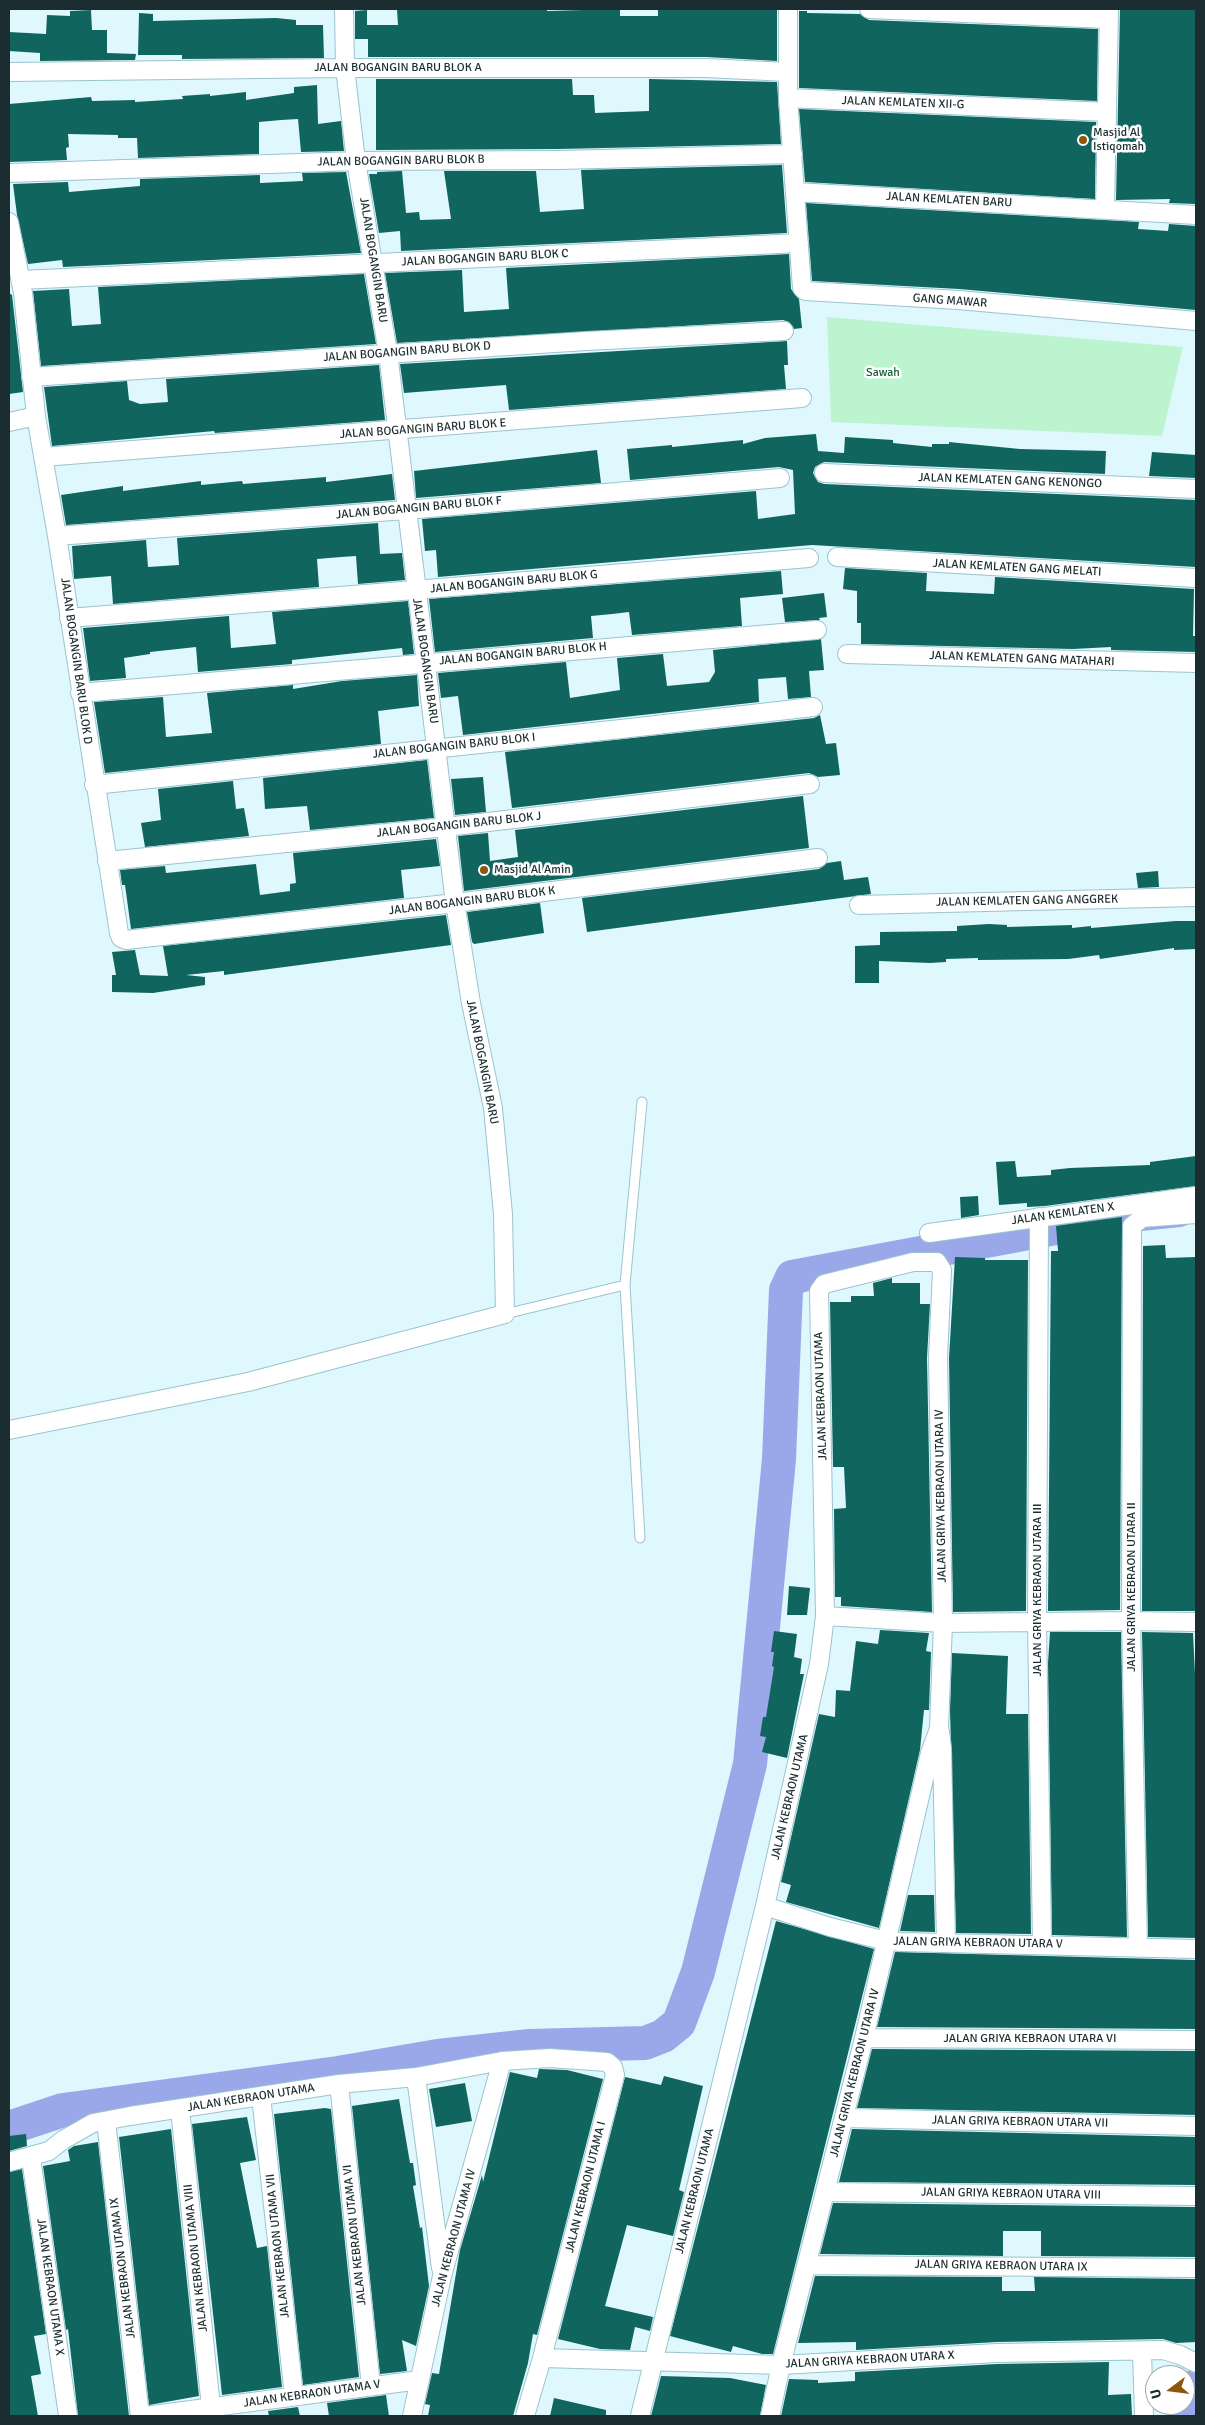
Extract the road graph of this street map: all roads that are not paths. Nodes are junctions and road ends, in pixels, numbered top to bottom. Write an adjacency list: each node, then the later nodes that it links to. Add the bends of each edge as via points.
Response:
1 (344, 9): 5 (street, JALAN BOGANGIN BARU)
2 (788, 9): 7 (street)
3 (869, 9): 4 (street)
4 (1109, 14): 9 (street)
5 (345, 68): 6 (street, JALAN BOGANGIN BARU BLOK A); 7 (street, JALAN BOGANGIN BARU BLOK A, via 706,68); 11 (street, JALAN BOGANGIN BARU)
6 (9, 72)
7 (787, 72): 8 (street)
8 (788, 98): 9 (street, JALAN KEMLATEN XII-G); 10 (street)
9 (1108, 112): 14 (street)
10 (793, 154): 11 (street, JALAN BOGANGIN BARU BLOK B); 13 (street)
11 (356, 161): 12 (street, JALAN BOGANGIN BARU BLOK B); 18 (street, JALAN BOGANGIN BARU)
12 (9, 173)
13 (796, 192): 14 (street, JALAN KEMLATEN BARU); 17 (street, GANG MAWAR)
14 (1104, 209): 15 (street, JALAN KEMLATEN BARU)
15 (1196, 216)
16 (9, 222): 19 (street)
17 (799, 243): 18 (street, JALAN BOGANGIN BARU BLOK C); 20 (street, GANG MAWAR, via 802,288 810,293 958,300)
18 (374, 264): 19 (street, JALAN BOGANGIN BARU BLOK C); 22 (street, JALAN BOGANGIN BARU)
19 (18, 290): 23 (street, JALAN BOGANGIN BARU BLOK D)
20 (1196, 321)
21 (784, 331): 22 (street, JALAN BOGANGIN BARU BLOK D)
22 (388, 353): 23 (street, JALAN BOGANGIN BARU BLOK D); 27 (street, JALAN BOGANGIN BARU)
23 (31, 377): 25 (street, JALAN BOGANGIN BARU BLOK D)
24 (802, 398): 27 (street, JALAN BOGANGIN BARU BLOK E)
25 (36, 416): 26 (street); 28 (street, JALAN BOGANGIN BARU BLOK D)
26 (9, 422)
27 (396, 431): 28 (street, JALAN BOGANGIN BARU BLOK E); 32 (street, JALAN BOGANGIN BARU)
28 (43, 457): 33 (street, JALAN BOGANGIN BARU BLOK D)
29 (824, 473): 31 (street, JALAN KEMLATEN GANG KENONGO)
30 (780, 478): 32 (street, JALAN BOGANGIN BARU BLOK F)
31 (1196, 489)
32 (406, 510): 33 (street, JALAN BOGANGIN BARU BLOK F); 37 (street, JALAN BOGANGIN BARU)
33 (57, 536): 38 (street, JALAN BOGANGIN BARU BLOK D)
34 (837, 557): 36 (street, JALAN KEMLATEN GANG MELATI)
35 (809, 558): 37 (street, JALAN BOGANGIN BARU BLOK G)
36 (1196, 578)
37 (415, 590): 38 (street, JALAN BOGANGIN BARU BLOK G); 41 (street, JALAN BOGANGIN BARU)
38 (69, 618): 43 (street, JALAN BOGANGIN BARU BLOK D)
39 (817, 630): 41 (street, JALAN BOGANGIN BARU BLOK H)
40 (847, 654): 42 (street, JALAN KEMLATEN GANG MATAHARI)
41 (426, 662): 43 (street, JALAN BOGANGIN BARU BLOK H); 45 (street, JALAN BOGANGIN BARU)
42 (1196, 664)
43 (80, 693): 47 (street, JALAN BOGANGIN BARU BLOK D)
44 (814, 707): 45 (street, JALAN BOGANGIN BARU BLOK I)
45 (438, 748): 47 (street, JALAN BOGANGIN BARU BLOK I); 48 (street, JALAN BOGANGIN BARU)
46 (810, 784): 48 (street, JALAN BOGANGIN BARU BLOK J)
47 (94, 785): 50 (street, JALAN BOGANGIN BARU BLOK D)
48 (446, 826): 50 (street, JALAN BOGANGIN BARU BLOK J); 52 (street, JALAN BOGANGIN BARU)
49 (818, 858): 52 (street, JALAN BOGANGIN BARU BLOK K)
50 (107, 861): 54 (street, JALAN BOGANGIN BARU BLOK D, via 119,933)
51 (1196, 898): 53 (street, JALAN KEMLATEN GANG ANGGREK)
52 (455, 903): 54 (street, JALAN BOGANGIN BARU BLOK K); 62 (street, JALAN BOGANGIN BARU, via 493,1108 503,1214)
53 (859, 905)
54 (126, 940)
55 (642, 1102): 61 (lane)
56 (1196, 1196): 58 (street, JALAN KEMLATEN X)
57 (1196, 1214): 66 (street, JALAN GRIYA KEBRAON UTARA II, via 1142,1218 1132,1226)
58 (1039, 1217): 59 (street, JALAN KEMLATEN X); 68 (street, JALAN GRIYA KEBRAON UTARA III)
59 (929, 1233)
60 (939, 1264): 65 (street, JALAN KEBRAON UTAMA, via 905,1264 824,1284 819,1291); 69 (street, JALAN GRIYA KEBRAON UTARA IV, via 942,1270 938,1358)
61 (625, 1285): 62 (lane); 64 (lane)
62 (505, 1314): 63 (street, via 248,1382)
63 (9, 1430)
64 (640, 1538)
65 (825, 1616): 69 (street); 71 (street, JALAN KEBRAON UTAMA, via 816,1683)
66 (1131, 1621): 67 (street); 68 (street); 75 (street, JALAN GRIYA KEBRAON UTARA II)
67 (1196, 1622)
68 (1036, 1623): 69 (street); 74 (street, JALAN GRIYA KEBRAON UTARA III)
69 (943, 1624): 70 (street, JALAN GRIYA KEBRAON UTARA IV)
70 (939, 1729): 72 (street, JALAN GRIYA KEBRAON UTARA IV, via 930,1753); 73 (street, JALAN GRIYA KEBRAON UTARA IV)
71 (765, 1906): 72 (street, JALAN GRIYA KEBRAON UTARA V); 96 (street, JALAN KEBRAON UTAMA)
72 (887, 1941): 73 (street, JALAN GRIYA KEBRAON UTARA V); 77 (street, JALAN GRIYA KEBRAON UTARA IV)
73 (946, 1943): 74 (street, JALAN GRIYA KEBRAON UTARA V)
74 (1042, 1944): 75 (street, JALAN GRIYA KEBRAON UTARA V)
75 (1138, 1948): 76 (street, JALAN GRIYA KEBRAON UTARA V)
76 (1196, 1949)
77 (864, 2038): 78 (street, JALAN GRIYA KEBRAON UTARA VI); 84 (street, JALAN GRIYA KEBRAON UTARA IV)
78 (1196, 2040)
79 (502, 2061): 80 (street, JALAN KEBRAON UTAMA); 93 (street, JALAN KEBRAON UTAMA IV); 95 (street, JALAN KEBRAON UTAMA I, via 550,2058 607,2062 615,2075)
80 (416, 2077): 81 (street, JALAN KEBRAON UTAMA); 93 (street)
81 (339, 2084): 82 (street, JALAN KEBRAON UTAMA); 100 (street, JALAN KEBRAON UTAMA VI)
82 (262, 2096): 83 (street, JALAN KEBRAON UTAMA); 101 (street, JALAN KEBRAON UTAMA VII)
83 (180, 2109): 85 (street, JALAN KEBRAON UTAMA); 102 (street, JALAN KEBRAON UTAMA VIII)
84 (845, 2118): 86 (street, JALAN GRIYA KEBRAON UTARA VII); 89 (street, JALAN GRIYA KEBRAON UTARA IV)
85 (106, 2121): 87 (street, JALAN KEBRAON UTAMA, via 93,2123 49,2151); 104 (street, JALAN KEBRAON UTAMA IX)
86 (1196, 2126)
87 (31, 2158): 88 (street, JALAN KEBRAON UTAMA); 103 (street, JALAN KEBRAON UTAMA X)
88 (9, 2162)
89 (825, 2192): 90 (street, JALAN GRIYA KEBRAON UTARA VIII); 91 (street, JALAN GRIYA KEBRAON UTARA IV)
90 (1196, 2196)
91 (806, 2264): 92 (street, JALAN GRIYA KEBRAON UTARA IX); 98 (street, JALAN GRIYA KEBRAON UTARA IV)
92 (1196, 2268)
93 (442, 2276): 99 (street, JALAN KEBRAON UTAMA IV)
94 (1142, 2352): 97 (street, JALAN GRIYA KEBRAON UTARA X, via 1163,2350); 98 (street, JALAN GRIYA KEBRAON UTARA X, via 997,2353); 110 (street)
95 (542, 2358): 96 (street, JALAN GRIYA KEBRAON UTARA X); 107 (street, JALAN KEBRAON UTAMA I)
96 (653, 2360): 98 (street, JALAN GRIYA KEBRAON UTARA X); 108 (street, JALAN KEBRAON UTAMA)
97 (1196, 2362)
98 (781, 2364): 109 (street, JALAN GRIYA KEBRAON UTARA IV)
99 (420, 2380): 100 (street, JALAN KEBRAON UTAMA V); 106 (street, JALAN KEBRAON UTAMA IV)
100 (371, 2386): 101 (street, JALAN KEBRAON UTAMA V)
101 (294, 2396): 102 (street, JALAN KEBRAON UTAMA V)
102 (211, 2407): 105 (street, JALAN KEBRAON UTAMA V)
103 (68, 2416)
104 (140, 2416)
105 (145, 2416)
106 (412, 2416)
107 (525, 2416)
108 (640, 2416)
109 (770, 2416)
110 (1144, 2416)

